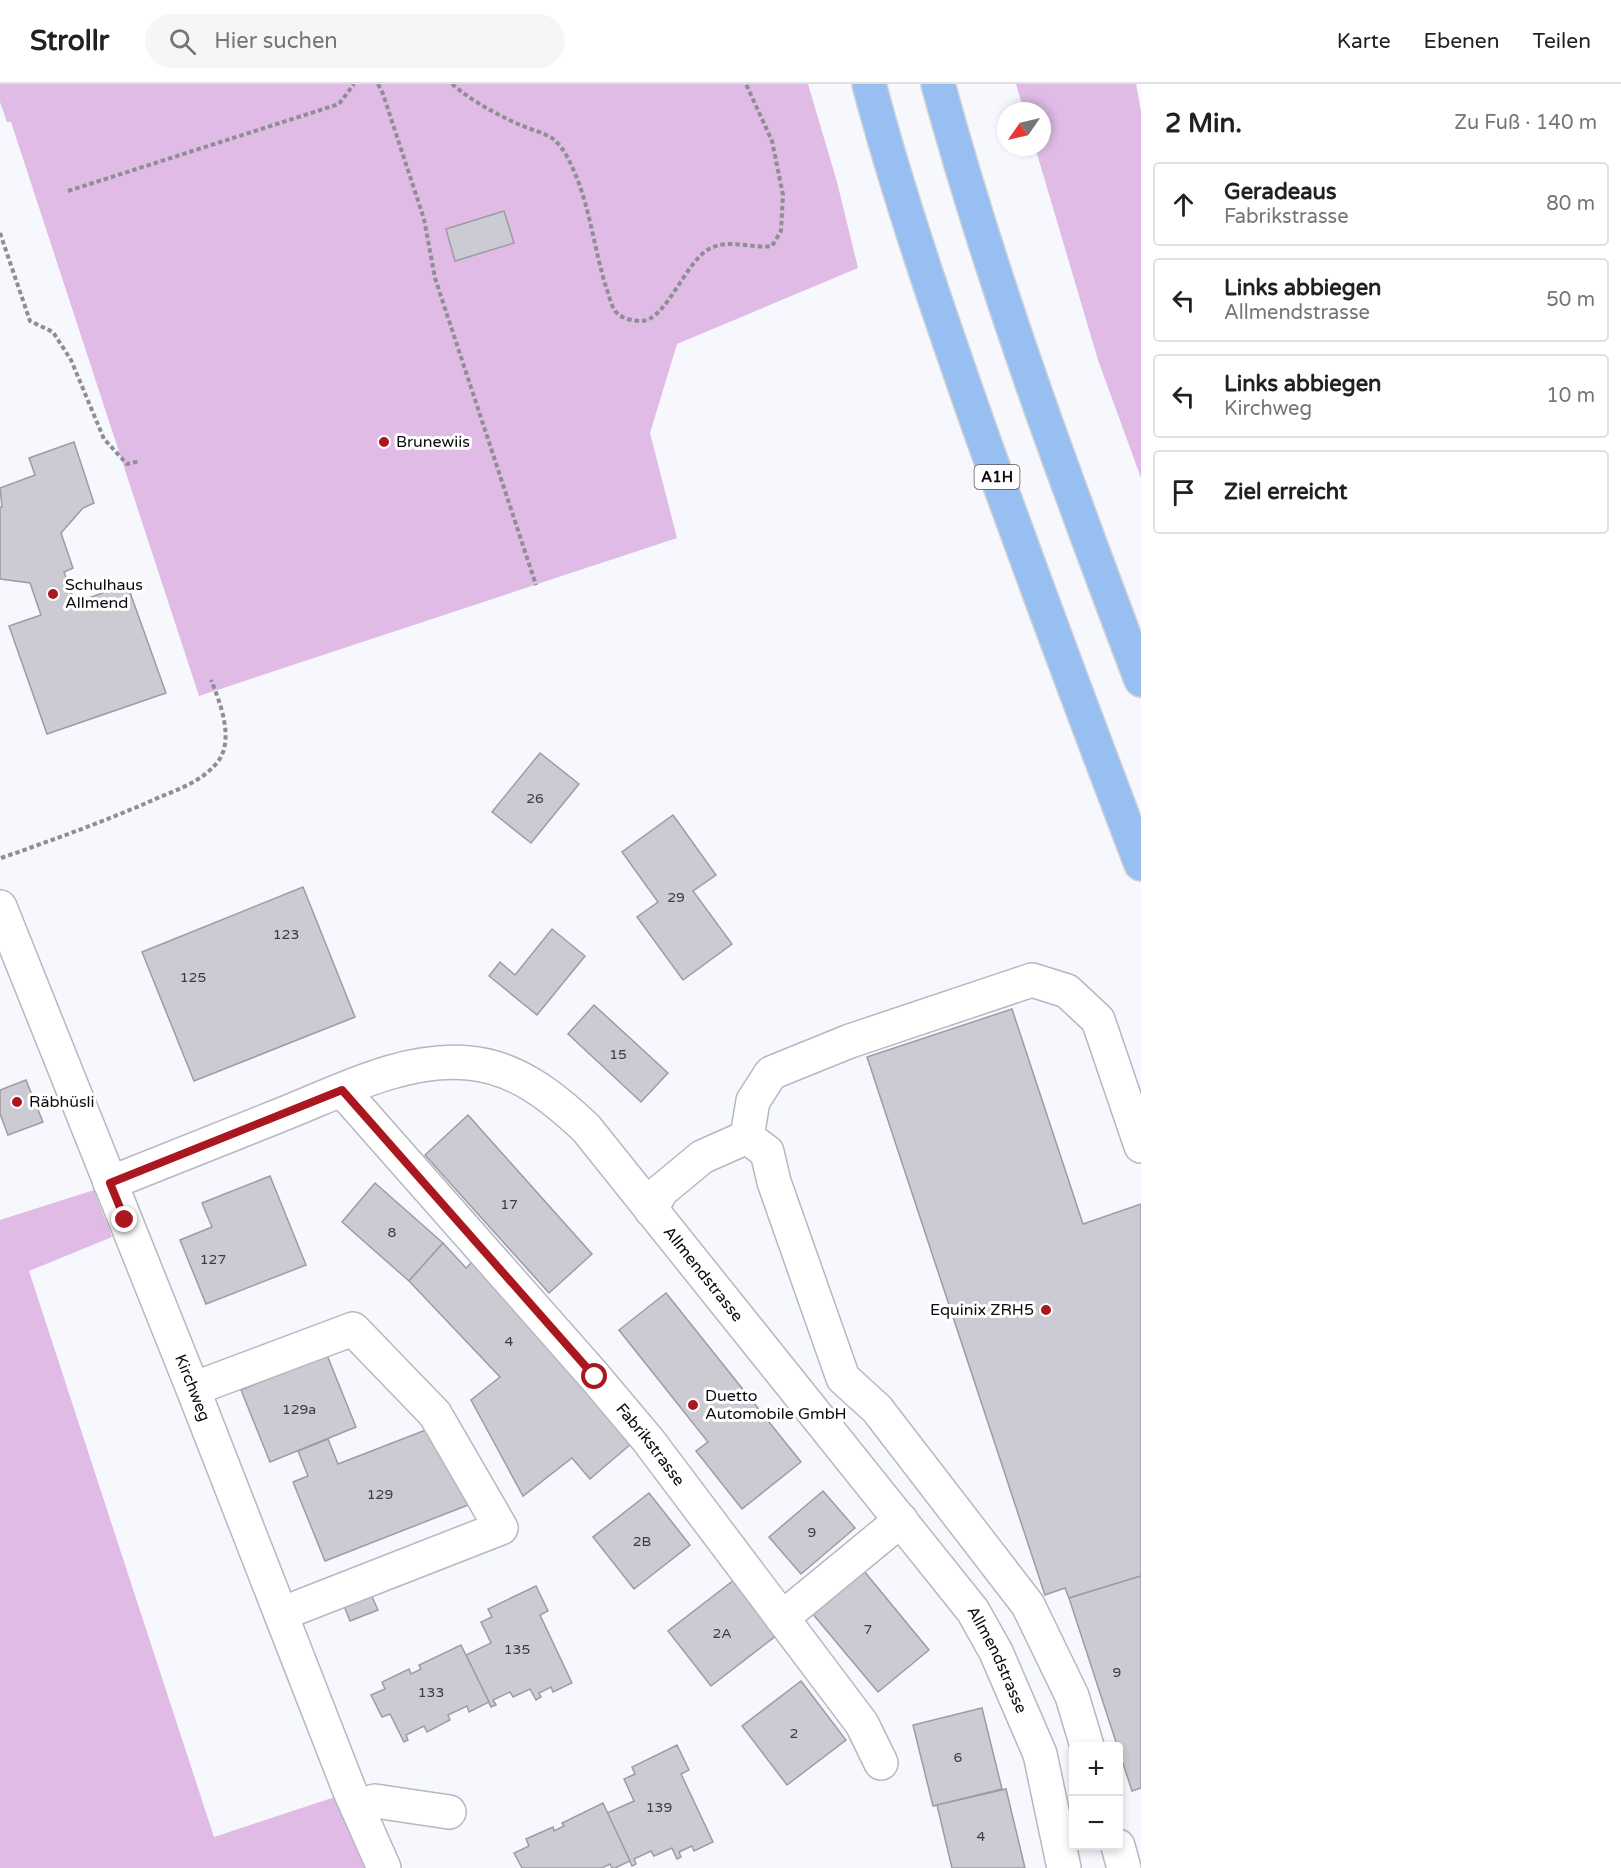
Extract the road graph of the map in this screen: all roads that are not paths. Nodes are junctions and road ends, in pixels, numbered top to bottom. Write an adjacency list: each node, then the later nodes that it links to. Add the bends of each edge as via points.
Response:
1 (869, 84): 4 (highway, A1H, via 954,355)
2 (938, 84): 3 (highway, via 1014,329)
3 (1141, 680)
4 (1141, 864)
5 (0, 907): 9 (street, Kirchweg)
6 (342, 1090): 9 (street, Allmendstrasse); 10 (street, Allmendstrasse, via 395,1070 434,1063 470,1063 502,1070 533,1085 586,1128); 14 (street, Fabrikstrasse, via 648,1440)
7 (747, 1137): 8 (street, via 753,1101 771,1073 850,1041 1032,980 1067,990 1098,1020); 10 (street, via 702,1156 661,1191); 15 (street, via 767,1152 843,1378 877,1409 1028,1605 1072,1695)
8 (1141, 1146)
9 (110, 1183): 11 (street, Kirchweg)
10 (651, 1210): 12 (street, Allmendstrasse)
11 (192, 1389): 13 (street, Kirchweg); 13 (street, via 353,1329 435,1414 501,1528)
12 (901, 1520): 14 (street); 21 (street, Allmendstrasse, via 973,1611 996,1652 1040,1754)
13 (281, 1614): 17 (street, Kirchweg)
14 (782, 1618): 16 (street, Fabrikstrasse, via 862,1724)
15 (1086, 1742)
16 (881, 1763)
17 (357, 1807): 18 (street, via 375,1801); 20 (street, Kirchweg)
18 (449, 1812)
19 (1119, 1850): 22 (street)
20 (384, 1868)
21 (1064, 1868)
22 (1124, 1868)

